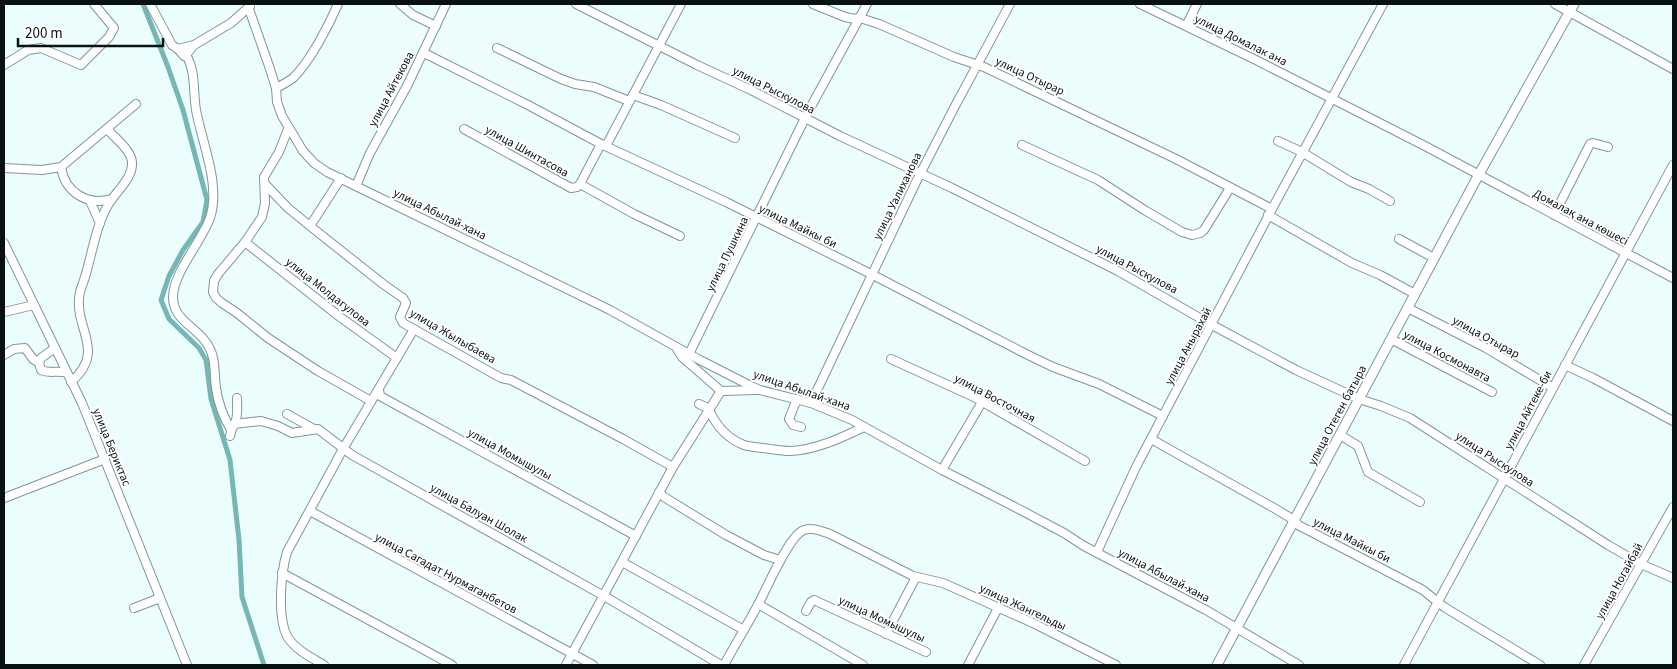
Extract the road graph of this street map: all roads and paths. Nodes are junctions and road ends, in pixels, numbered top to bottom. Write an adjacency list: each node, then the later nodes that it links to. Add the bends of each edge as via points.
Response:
1 (94, 4): 26 (street, via 114,28 81,65 41,48 28,50)
2 (150, 4): 23 (street, via 167,38)
3 (338, 4): 29 (street, via 302,66 292,78)
4 (400, 4): 18 (street, via 413,15)
5 (446, 4): 18 (street, улица Айтекова)
6 (576, 4): 21 (street, улица Рыскулова)
7 (681, 4): 21 (street, улица Шинтасова)
8 (813, 4): 17 (street, улица Отырар, via 845,18)
9 (867, 4): 17 (street, улица Пушкина)
10 (1010, 4): 27 (street, улица Уалиханова)
11 (1140, 4): 19 (street, улица Домалак ана)
12 (1198, 4): 19 (street)
13 (1383, 4): 31 (street, улица Анырахай)
14 (1555, 4): 16 (street)
15 (250, 5): 20 (street, via 231,23); 29 (street, улица Абылай-хана, via 254,28)
16 (1572, 8): 28 (street); 47 (main road, улица Отеген батыра)
17 (860, 18): 27 (street, улица Отырар); 33 (street, улица Пушкина)
18 (436, 26): 24 (street, улица Айтекова)
19 (1186, 26): 31 (street, улица Домалак ана)
20 (194, 45): 23 (street); 25 (street)
21 (659, 46): 30 (street, улица Шинтасова); 33 (street, улица Рыскулова)
22 (497, 48): 30 (street, via 575,84)
23 (178, 49): 25 (street)
24 (424, 53): 39 (street, улица Майкы би); 51 (street, улица Айтекова, via 379,135)
25 (186, 55): 105 (street, via 192,68 197,112 212,176 212,204 209,219 178,278 173,302 180,318 204,338 210,348 216,389)
26 (4, 65)
27 (978, 65): 46 (street, улица Уалиханова); 52 (street, улица Отырар, via 1176,158)
28 (1673, 69)
29 (276, 88): 35 (street, улица Абылай-хана, via 279,108)
30 (631, 98): 37 (street, via 661,105); 39 (street, улица Шинтасова)
31 (1332, 98): 42 (street, улица Анырахай); 47 (street, улица Домалак ана)
32 (136, 104): 34 (street)
33 (806, 118): 46 (street, улица Рыскулова); 58 (street, улица Пушкина)
34 (107, 129): 44 (street); 53 (street, via 132,159 129,176)
35 (288, 129): 48 (street, улица Абылай-хана, via 314,164); 49 (street, via 264,177)
36 (464, 129): 50 (street, улица Шинтасова, via 568,187)
37 (735, 138)
38 (1278, 141): 42 (street)
39 (603, 145): 50 (street, улица Шинтасова); 58 (street, улица Майкы би)
40 (1022, 145): 52 (street, via 1098,180 1146,211 1192,235 1204,230)
41 (1608, 147): 57 (street, via 1590,144)
42 (1302, 152): 55 (street); 56 (street, улица Анырахай)
43 (1673, 166): 65 (street, улица Айтеке-би)
44 (61, 167): 45 (street, via 42,170); 54 (street, via 71,190)
45 (4, 168)
46 (921, 174): 67 (street, улица Уалиханова); 73 (street, улица Рыскулова, via 1142,283)
47 (1478, 176): 57 (street, Домалақ ана көшесі); 66 (main road, улица Отеген батыра)
48 (341, 178): 51 (street, улица Абылай-хана); 60 (street)
49 (265, 184): 60 (street, улица Жылыбаева); 63 (street, via 262,218)
50 (580, 184): 61 (street, улица Шинтасова)
51 (356, 186): 76 (street, улица Абылай-хана, via 610,310)
52 (1230, 188): 56 (street, улица Отырар)
53 (112, 199): 54 (street); 59 (street)
54 (90, 201): 59 (street)
55 (1390, 201)
56 (1270, 212): 69 (street, улица Отырар, via 1352,263); 73 (street, улица Анырахай)
57 (1554, 215): 65 (street, Домалақ ана көшесі)
58 (757, 218): 67 (street, улица Майкы би); 78 (street, улица Пушкина)
59 (100, 223): 85 (street, via 80,294 79,308 88,355 86,364)
60 (310, 226): 74 (street, улица Жылыбаева, via 404,298 406,303 401,320)
61 (680, 236)
62 (1399, 240): 66 (street)
63 (245, 242): 80 (street, улица Молдагулова); 94 (street, via 214,280 216,298 290,353)
64 (4, 243): 70 (street, улица Бериктас)
65 (1626, 254): 68 (street, Домалақ ана көшесі); 83 (street, улица Айтеке-би)
66 (1434, 258): 69 (main road, улица Отеген батыра)
67 (871, 274): 96 (street, улица Уалиханова); 100 (street, улица Майкы би, via 1026,354 1099,384)
68 (1673, 278)
69 (1415, 294): 71 (main road, улица Отеген батыра)
70 (34, 305): 72 (street); 77 (street, улица Бериктас)
71 (1408, 308): 75 (main road, улица Отеген батыра); 86 (street, улица Отырар, via 1486,348)
72 (4, 312)
73 (1212, 325): 93 (street, улица Рыскулова); 100 (street, улица Анырахай)
74 (414, 329): 80 (street); 111 (street, улица Жылыбаева)
75 (1391, 339): 90 (street, улица Космонавта); 93 (main road, улица Отеген батыра)
76 (676, 347): 78 (street, улица Абылай-хана); 89 (street, via 682,358)
77 (55, 348): 82 (street); 84 (street, улица Бериктас)
78 (689, 354): 88 (street, улица Абылай-хана)
79 (4, 355): 82 (street, via 14,349 25,348)
80 (397, 358): 87 (street)
81 (891, 359): 95 (street, улица Восточная)
82 (39, 363): 84 (street, via 41,370 46,372)
83 (1565, 365): 86 (street, улица Айтеке-би); 101 (street)
84 (67, 373): 85 (street, улица Бериктас)
85 (71, 382): 109 (street, улица Бериктас)
86 (1553, 388): 113 (street, улица Айтеке-би)
87 (379, 390): 94 (street); 120 (street, улица Момышулы, via 380,396)
88 (760, 390): 89 (street); 92 (street, улица Абылай-хана)
89 (720, 391): 98 (street)
90 (1492, 392)
91 (237, 398): 105 (street, via 238,411)
92 (796, 399): 96 (street, улица Абылай-хана); 102 (street, via 789,420)
93 (1359, 399): 106 (main road, улица Отеген батыра); 113 (street, улица Рыскулова, via 1410,418)
94 (371, 401): 108 (street)
95 (982, 402): 110 (street, улица Восточная); 112 (street)
96 (810, 403): 103 (street, улица Абылай-хана)
97 (699, 404): 98 (street)
98 (709, 409): 103 (street, via 726,434 754,447 790,451 814,447); 111 (street)
99 (287, 414): 104 (street, улица Балуан Шолак)
100 (1163, 416): 107 (street, улица Анырахай)
101 (1673, 421)
102 (801, 427)
103 (864, 427): 112 (street, улица Абылай-хана)
104 (314, 429): 105 (street, via 292,433 261,421); 108 (street, улица Балуан Шолак, via 318,428)
105 (232, 430)
106 (1340, 435): 116 (street, via 1358,446 1372,474); 119 (main road, улица Отеген батыра)
107 (1151, 439): 119 (street, улица Майкы би); 121 (street, улица Анырахай)
108 (344, 449): 118 (street); 128 (street, улица Балуан Шолак)
109 (105, 459): 115 (street); 129 (street, улица Бериктас)
110 (1085, 461)
111 (673, 467): 114 (street)
112 (942, 470): 121 (street, улица Абылай-хана)
113 (1504, 478): 124 (street, улица Рыскулова); 130 (street, улица Айтеке-би)
114 (659, 492): 120 (street); 122 (street, via 726,535)
115 (4, 498)
116 (1420, 502)
117 (1673, 507): 124 (street, улица Ногайбай)
118 (310, 511): 125 (street, via 287,552); 139 (street, улица Сагадат Нурмаганбетов)
119 (1294, 520): 130 (street, улица Майкы би, via 1298,525 1424,590); 135 (main road, улица Отеген батыра)
120 (636, 536): 123 (street)
121 (1096, 552): 135 (street, улица Абылай-хана)
122 (780, 560): 126 (street, улица Жангельды, via 800,533 818,529); 131 (street, улица Жангельды)
123 (622, 562): 128 (street); 136 (street)
124 (1641, 564): 127 (street, улица Рыскулова); 153 (street, улица Ногайбай)
125 (282, 573): 141 (street, via 283,617 288,637); 142 (street)
126 (916, 577): 133 (street, улица Жангельды, via 943,583); 137 (street)
127 (1673, 578)
128 (604, 596): 139 (street); 145 (street, улица Балуан Шолак)
129 (160, 598): 132 (street); 140 (street, улица Бериктас)
130 (1438, 602): 151 (street, улица Айтеке-би); 152 (street, улица Майкы би)
131 (758, 604): 136 (street, улица Жангельды); 146 (street)
132 (134, 608)
133 (998, 608): 147 (street); 148 (street, улица Жангельды)
134 (806, 611): 137 (street, улица Момышулы, via 814,600)
135 (1236, 628): 149 (main road, улица Отеген батыра); 150 (street, улица Абылай-хана)
136 (744, 630): 145 (street, улица Жангельды)
137 (886, 634): 138 (street, улица Момышулы)
138 (926, 652)
139 (572, 654): 143 (street); 144 (street, улица Сагадат Нурмаганбетов)
140 (187, 665)
141 (324, 665)
142 (452, 665)
143 (566, 665)
144 (593, 665)
145 (723, 665)
146 (864, 665)
147 (968, 665)
148 (1116, 665)
149 (1217, 665)
150 (1299, 665)
151 (1404, 665)
152 (1540, 665)
153 (1584, 665)

